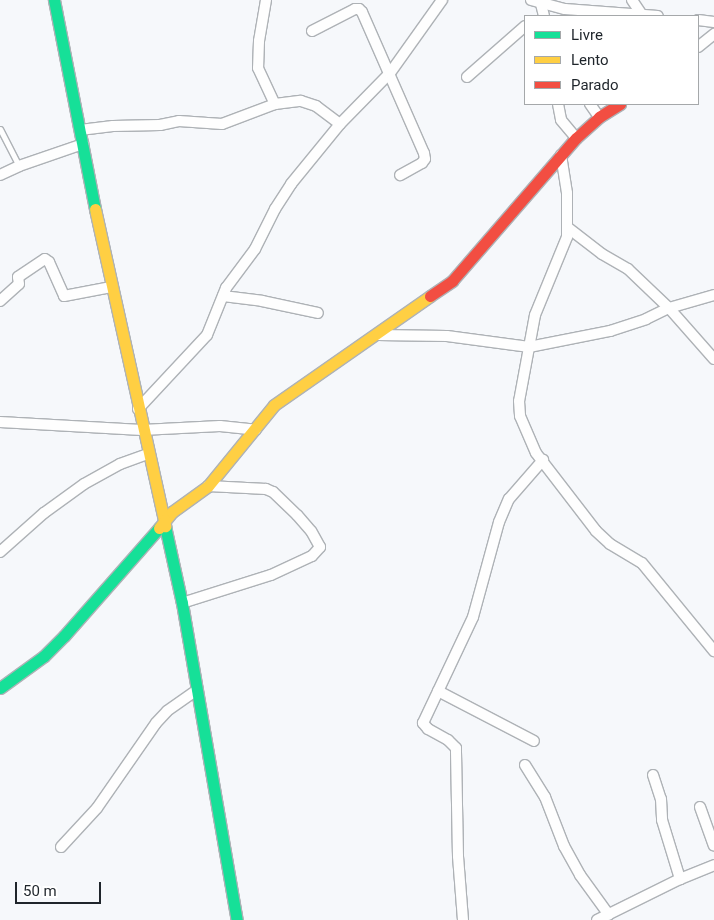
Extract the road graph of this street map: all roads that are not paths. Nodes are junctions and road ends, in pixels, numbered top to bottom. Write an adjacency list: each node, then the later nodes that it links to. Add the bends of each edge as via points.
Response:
1 (54, 0): 22 (street)
2 (266, 0): 15 (street, via 258,68)
3 (442, 0): 13 (street)
4 (632, 0): 6 (street)
5 (539, 10): 6 (street)
6 (642, 15)
7 (699, 20): 8 (street)
8 (714, 22)
9 (524, 27): 14 (street)
10 (312, 31): 13 (street, via 359,8)
11 (713, 37): 12 (street)
12 (699, 46)
13 (390, 73): 20 (street); 27 (street, via 425,159)
14 (467, 77)
15 (275, 104): 20 (street, via 301,101 316,106); 22 (street, via 222,124 179,121)
16 (558, 105): 23 (street, via 560,120)
17 (591, 105): 19 (street)
18 (618, 105): 19 (street)
19 (599, 117): 23 (street)
20 (340, 124): 31 (street, via 275,209 255,249 231,278)
21 (0, 128): 26 (lane)
22 (80, 130): 24 (street)
23 (576, 138): 25 (street)
24 (83, 144): 26 (street); 30 (street)
25 (561, 155): 29 (street, via 567,193); 36 (street, via 452,281)
26 (19, 166): 28 (street)
27 (400, 175)
28 (0, 176)
29 (567, 227): 34 (street, via 628,269); 37 (street, via 562,253 547,281 535,315)
30 (111, 287): 33 (street, via 64,296 45,259 18,277 19,284); 39 (street)
31 (223, 296): 35 (street); 39 (street, via 207,335)
32 (714, 296): 34 (street)
33 (0, 301)
34 (669, 308): 37 (street, via 610,330); 38 (street)
35 (318, 313)
36 (378, 335): 37 (street, via 447,336); 42 (street, via 285,396 274,405)
37 (529, 347): 44 (street, via 519,400 520,416 536,453)
38 (714, 359)
39 (138, 409): 41 (street)
40 (0, 422): 41 (street)
41 (142, 430): 42 (street, via 220,426); 43 (street)
42 (256, 430): 45 (street, via 225,462)
43 (147, 454): 46 (street); 47 (street, via 120,464 84,484 44,513)
44 (543, 460): 49 (street, via 596,531 642,564); 52 (street, via 509,500 499,522 473,617)
45 (208, 486): 46 (street, via 178,506); 48 (street, via 273,492 302,520 320,547 312,556 271,575)
46 (164, 523): 48 (street); 50 (street, via 64,636 44,656)
47 (0, 552)
48 (182, 603): 51 (street)
49 (714, 651)
50 (0, 688)
51 (197, 690): 58 (street, via 156,723 97,808); 62 (street)
52 (438, 691): 53 (street); 63 (street, via 423,723 456,748 458,856)
53 (534, 741)
54 (525, 765): 61 (street, via 545,797 564,846 580,875)
55 (653, 775): 60 (street, via 661,799 662,820)
56 (700, 807): 57 (street)
57 (714, 846)
58 (61, 847)
59 (714, 865): 60 (street)
60 (680, 879): 61 (street)
61 (608, 914): 64 (street)
62 (237, 920)
63 (464, 920)
64 (597, 920)

